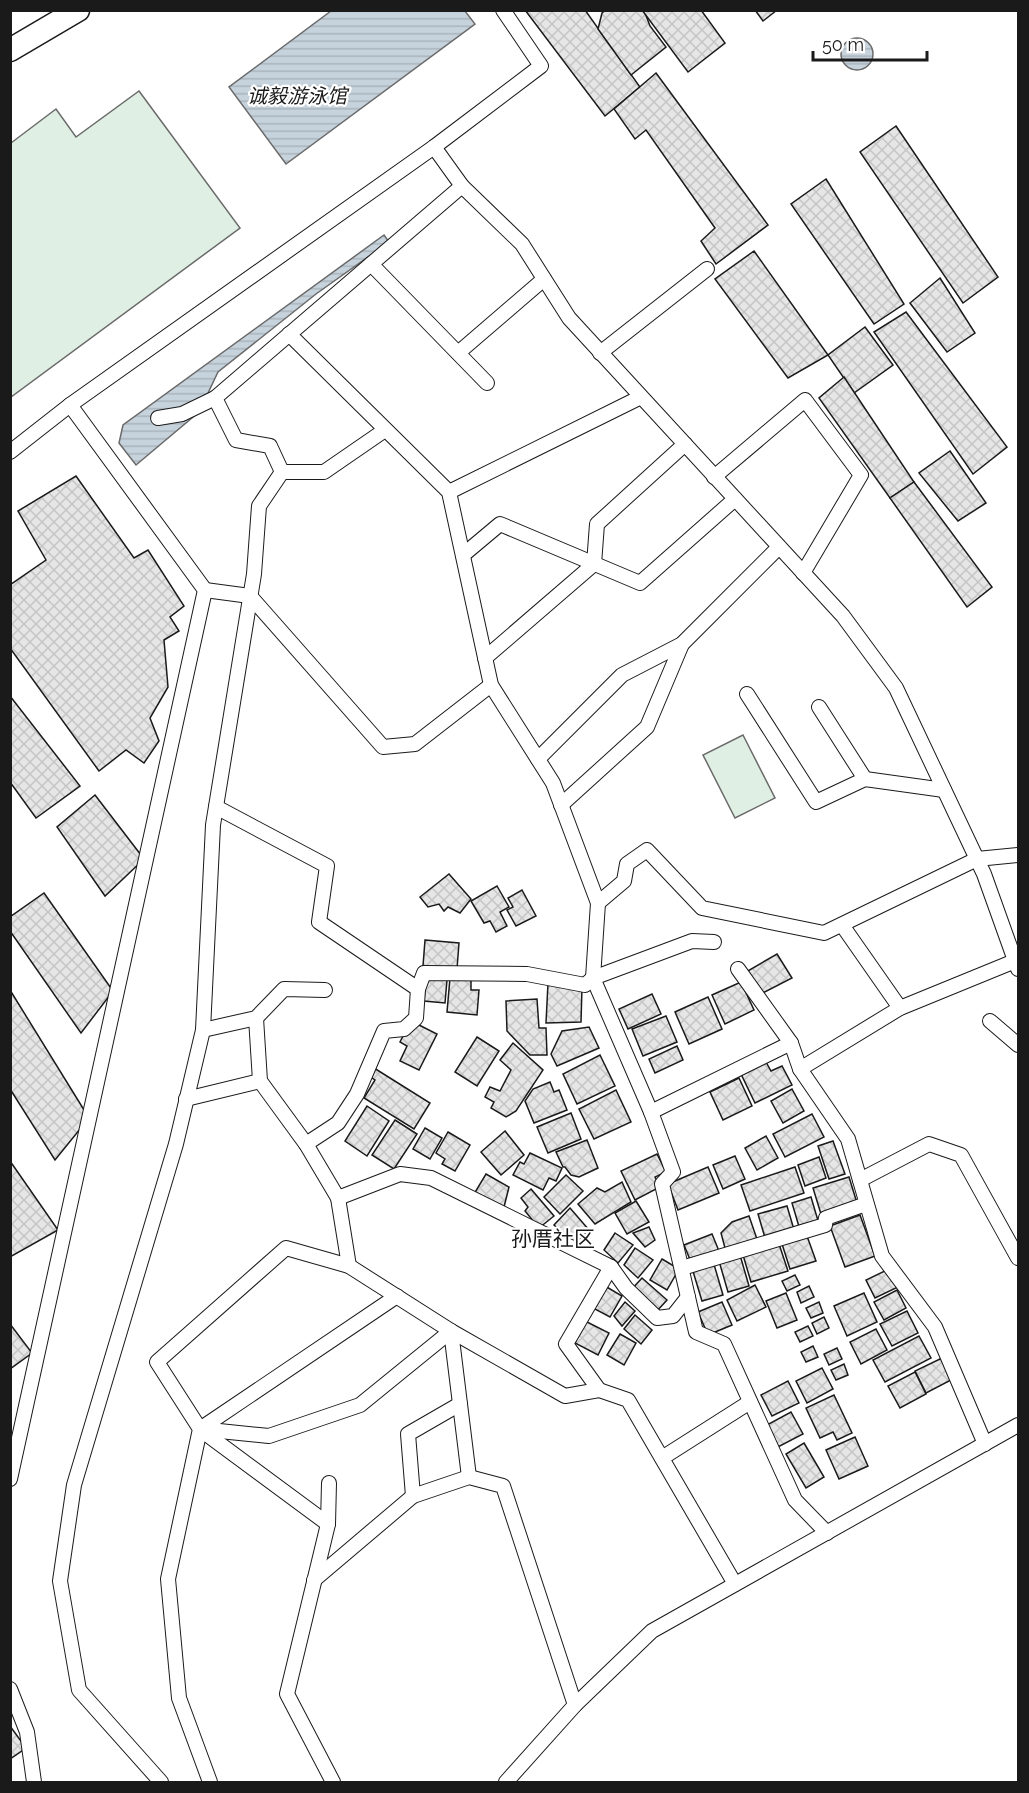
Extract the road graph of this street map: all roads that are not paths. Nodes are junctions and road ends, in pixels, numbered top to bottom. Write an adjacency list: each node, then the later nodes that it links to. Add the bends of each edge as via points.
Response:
1 (78, 10): 3 (highway)
2 (503, 10): 4 (street, via 541,66)
3 (10, 50)
4 (435, 147): 5 (street); 15 (street)
5 (462, 186): 6 (street); 8 (street, via 522,244)
6 (371, 264): 9 (street); 10 (street)
7 (707, 269): 11 (street)
8 (544, 279): 10 (street); 11 (street, via 569,318)
9 (289, 334): 14 (street); 17 (street)
10 (458, 353): 12 (street)
11 (600, 353): 13 (street)
12 (487, 383)
13 (641, 397): 18 (street); 22 (street)
14 (215, 398): 16 (street, via 182,414); 20 (street, via 236,440 270,446)
15 (70, 405): 19 (street); 28 (street)
16 (158, 418)
17 (385, 430): 20 (street, via 324,472); 22 (street)
18 (684, 444): 21 (street); 26 (street, via 597,524)
19 (10, 452)
20 (282, 472): 29 (street, via 259,506)
21 (714, 477): 23 (street); 27 (street, via 805,400 861,475)
22 (449, 492): 25 (street)
23 (735, 499): 24 (street); 26 (street, via 640,583)
24 (779, 547): 27 (street); 30 (street)
25 (463, 555): 26 (street, via 500,524); 31 (street)
26 (594, 564): 31 (street)
27 (803, 573): 37 (street, via 843,616 896,688)
28 (205, 590): 29 (street); 79 (street)
29 (250, 596): 32 (street, via 383,747 416,744); 39 (street)
30 (682, 644): 35 (street, via 622,675); 38 (street, via 646,727)
31 (485, 658): 32 (street)
32 (491, 685): 35 (street)
33 (747, 694): 36 (street, via 816,802)
34 (819, 707): 36 (street)
35 (538, 759): 38 (street)
36 (865, 779): 37 (street)
37 (944, 790): 41 (street)
38 (561, 805): 42 (street)
39 (216, 807): 48 (street, via 327,866 319,922); 53 (street)
40 (1018, 855): 41 (street)
41 (977, 860): 43 (street); 45 (street)
42 (598, 903): 43 (street, via 624,881 627,864 647,850 702,908 824,933); 47 (street)
43 (842, 925): 50 (street)
44 (714, 942): 47 (street, via 692,941)
45 (1017, 965): 50 (street)
46 (738, 969): 54 (street)
47 (593, 978): 48 (street, via 585,985 527,974 424,973); 59 (street)
48 (418, 989): 60 (street, via 416,1018 404,1029 384,1031 357,1094 338,1123)
49 (325, 990): 51 (street, via 284,989)
50 (900, 1008): 56 (street)
51 (256, 1018): 53 (street); 57 (street)
52 (990, 1021): 55 (street)
53 (203, 1030): 58 (street)
54 (792, 1043): 56 (street); 59 (street)
55 (1018, 1045)
56 (800, 1069): 61 (street, via 848,1139)
57 (260, 1081): 58 (street); 60 (street)
58 (186, 1100): 89 (street, via 74,1485 60,1581 79,1690)
59 (651, 1112): 67 (street, via 672,1172 662,1184)
60 (306, 1144): 62 (street)
61 (860, 1180): 63 (street); 64 (street, via 929,1144 961,1155)
62 (338, 1198): 65 (street); 66 (street, via 400,1174 431,1178)
63 (866, 1204): 67 (street, via 826,1218 825,1225); 76 (street, via 882,1256 935,1327)
64 (1018, 1258)
65 (349, 1266): 68 (street); 75 (street, via 286,1248 156,1362)
66 (611, 1268): 69 (street, via 657,1318 673,1316); 71 (street, via 566,1344)
67 (681, 1268): 69 (street)
68 (397, 1296): 70 (street); 75 (street)
69 (688, 1298): 72 (street, via 696,1332 724,1344)
70 (451, 1331): 71 (street, via 565,1396); 73 (street); 75 (street, via 360,1405 269,1436)
71 (599, 1390): 77 (street, via 628,1400)
72 (750, 1402): 77 (street); 83 (street, via 795,1500)
73 (460, 1404): 78 (street); 81 (street, via 408,1434)
74 (1018, 1425): 76 (street)
75 (200, 1429): 82 (street); 90 (street, via 168,1579 178,1698)
76 (985, 1444): 83 (street)
77 (662, 1458): 85 (street)
78 (469, 1477): 81 (street); 87 (street, via 503,1486)
79 (10, 1479)
80 (329, 1483): 82 (street)
81 (413, 1496): 84 (street)
82 (328, 1524): 84 (street)
83 (827, 1533): 85 (street)
84 (314, 1581): 91 (street, via 287,1694)
85 (735, 1584): 87 (street, via 652,1631)
86 (10, 1689): 88 (street, via 27,1732)
87 (575, 1704): 92 (street)
88 (34, 1782)
89 (161, 1782)
90 (210, 1782)
91 (333, 1782)
92 (506, 1782)

